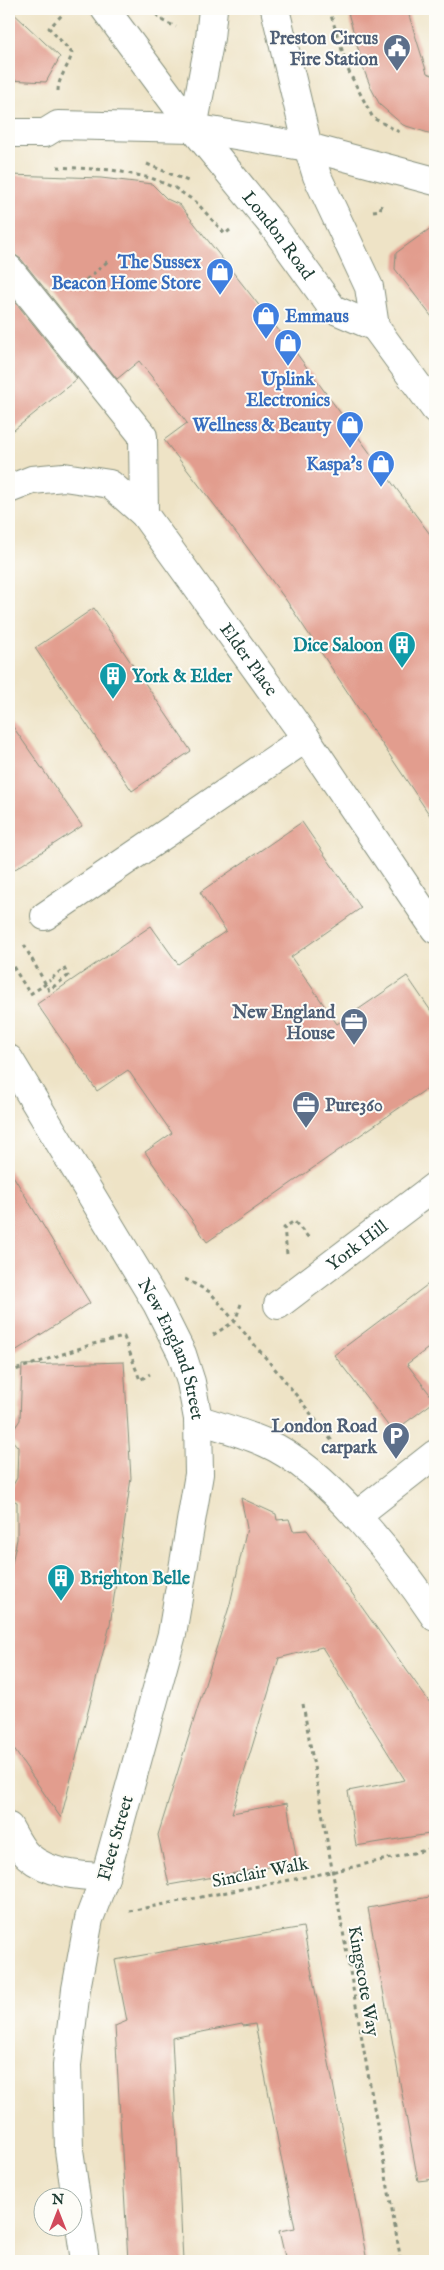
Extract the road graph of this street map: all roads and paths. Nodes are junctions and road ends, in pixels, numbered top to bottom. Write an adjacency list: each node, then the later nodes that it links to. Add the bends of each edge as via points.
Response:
1 (68, 9): 5 (path, via 49,28 72,53 70,64 58,84)
2 (105, 9): 6 (main road, London Road)
3 (213, 9): 6 (main road)
4 (275, 9): 8 (main road)
5 (58, 125): 6 (main road); 7 (main road, via 45,133)
6 (193, 128): 8 (main road); 10 (main road, London Road)
7 (9, 133)
8 (308, 147): 11 (main road); 15 (main road, via 317,176 369,287)
9 (144, 162): 10 (path, via 206,188)
10 (235, 180): 15 (main road, London Road, via 333,309)
11 (435, 181)
12 (108, 261): 14 (path)
13 (9, 269): 18 (main road, via 143,436)
14 (86, 280)
15 (375, 327): 16 (main road)
16 (435, 409)
17 (9, 489): 18 (main road, Elder Place, via 32,480 64,477 110,484)
18 (144, 514): 19 (main road, Elder Place)
19 (306, 738): 20 (main road); 21 (main road, Elder Place)
20 (45, 916)
21 (435, 929)
22 (9, 960): 23 (path, bridge, via 30,994 64,968 68,976)
23 (49, 990)
24 (9, 1059): 26 (main road, New England Street)
25 (435, 1186): 27 (main road, York Hill)
26 (141, 1279): 28 (main road, New England Street); 31 (path, via 178,1274 210,1292)
27 (278, 1305)
28 (182, 1354): 29 (path, via 140,1380 124,1337); 30 (main road, New England Street)
29 (9, 1372)
30 (198, 1419): 33 (main road, New England Street, via 267,1443 317,1478); 39 (main road, Fleet Street, via 199,1474 172,1634)
31 (337, 1448)
32 (435, 1454): 33 (main road)
33 (356, 1516): 34 (main road, New England Street, via 415,1586)
34 (435, 1617)
35 (303, 1704): 38 (path, Kingscote Way)
36 (9, 1827): 39 (main road, via 27,1855 41,1864 73,1876)
37 (435, 1848): 38 (path, Sinclair Walk)
38 (331, 1872): 40 (path, Sinclair Walk); 42 (path, Kingscote Way)
39 (105, 1877): 40 (main road, Fleet Street)
40 (89, 1919): 41 (main road, Fleet Street, via 67,2065 69,2150)
41 (84, 2261)
42 (401, 2261)

